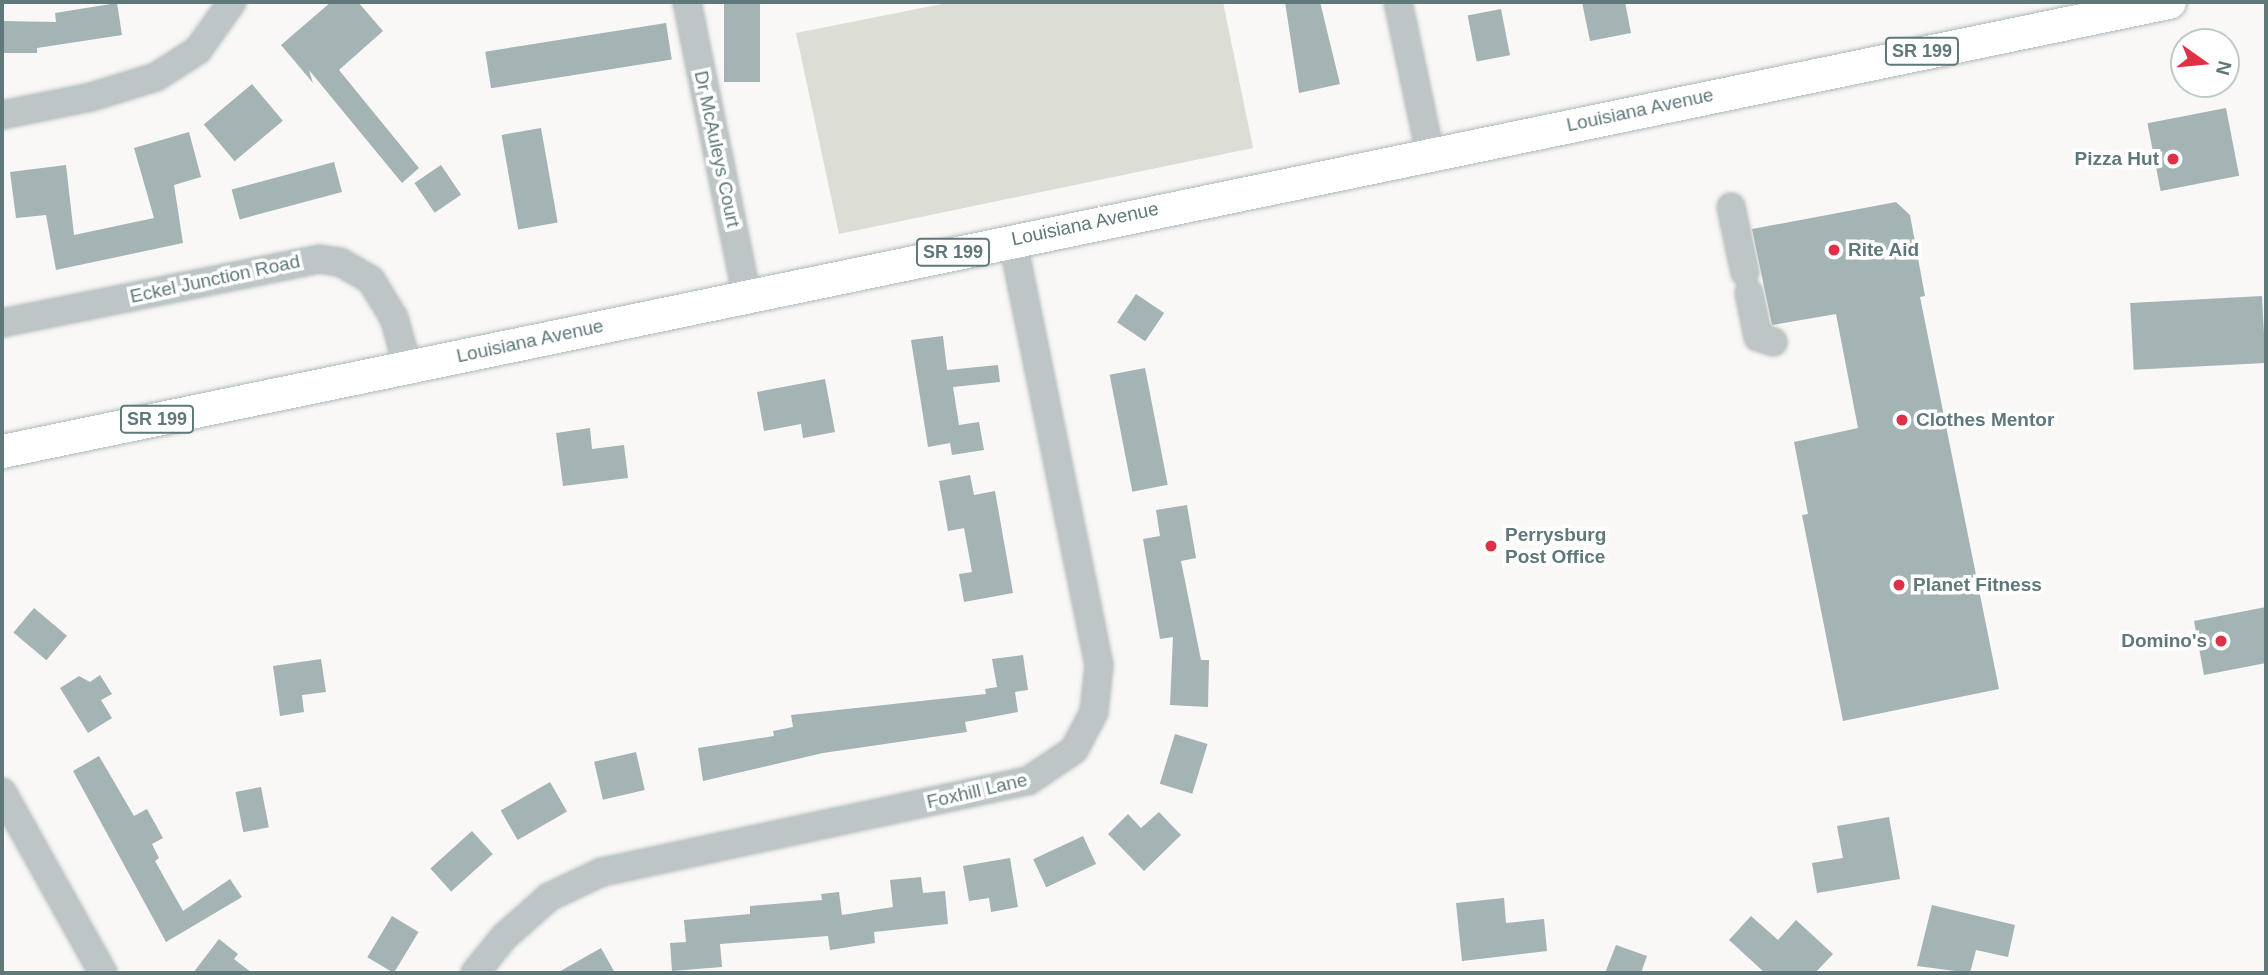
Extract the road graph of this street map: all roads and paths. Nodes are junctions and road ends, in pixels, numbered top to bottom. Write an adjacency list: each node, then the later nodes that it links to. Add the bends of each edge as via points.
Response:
1 (232, 2): 5 (street, via 198,50 156,77 91,97)
2 (687, 2): 9 (street, Dr McAuleys Court)
3 (1398, 2): 6 (street)
4 (2169, 2): 6 (main road, Louisiana Avenue / SR 199)
5 (2, 115)
6 (1430, 153): 8 (main road, Louisiana Avenue / SR 199)
7 (1731, 207): 11 (street, via 1758,337)
8 (1012, 239): 9 (main road, Louisiana Avenue / SR 199); 16 (street, Foxhill Lane, via 1099,666 1094,712 1074,750 1028,781 602,872 538,906)
9 (747, 296): 12 (main road, Louisiana Avenue / SR 199)
10 (2, 323): 12 (street, Eckel Junction Road, via 320,259 340,262 371,280 394,318)
11 (1773, 342)
12 (408, 367): 13 (main road, Louisiana Avenue / SR 199)
13 (2, 450)
14 (2, 792): 15 (street)
15 (103, 973)
16 (475, 973)

